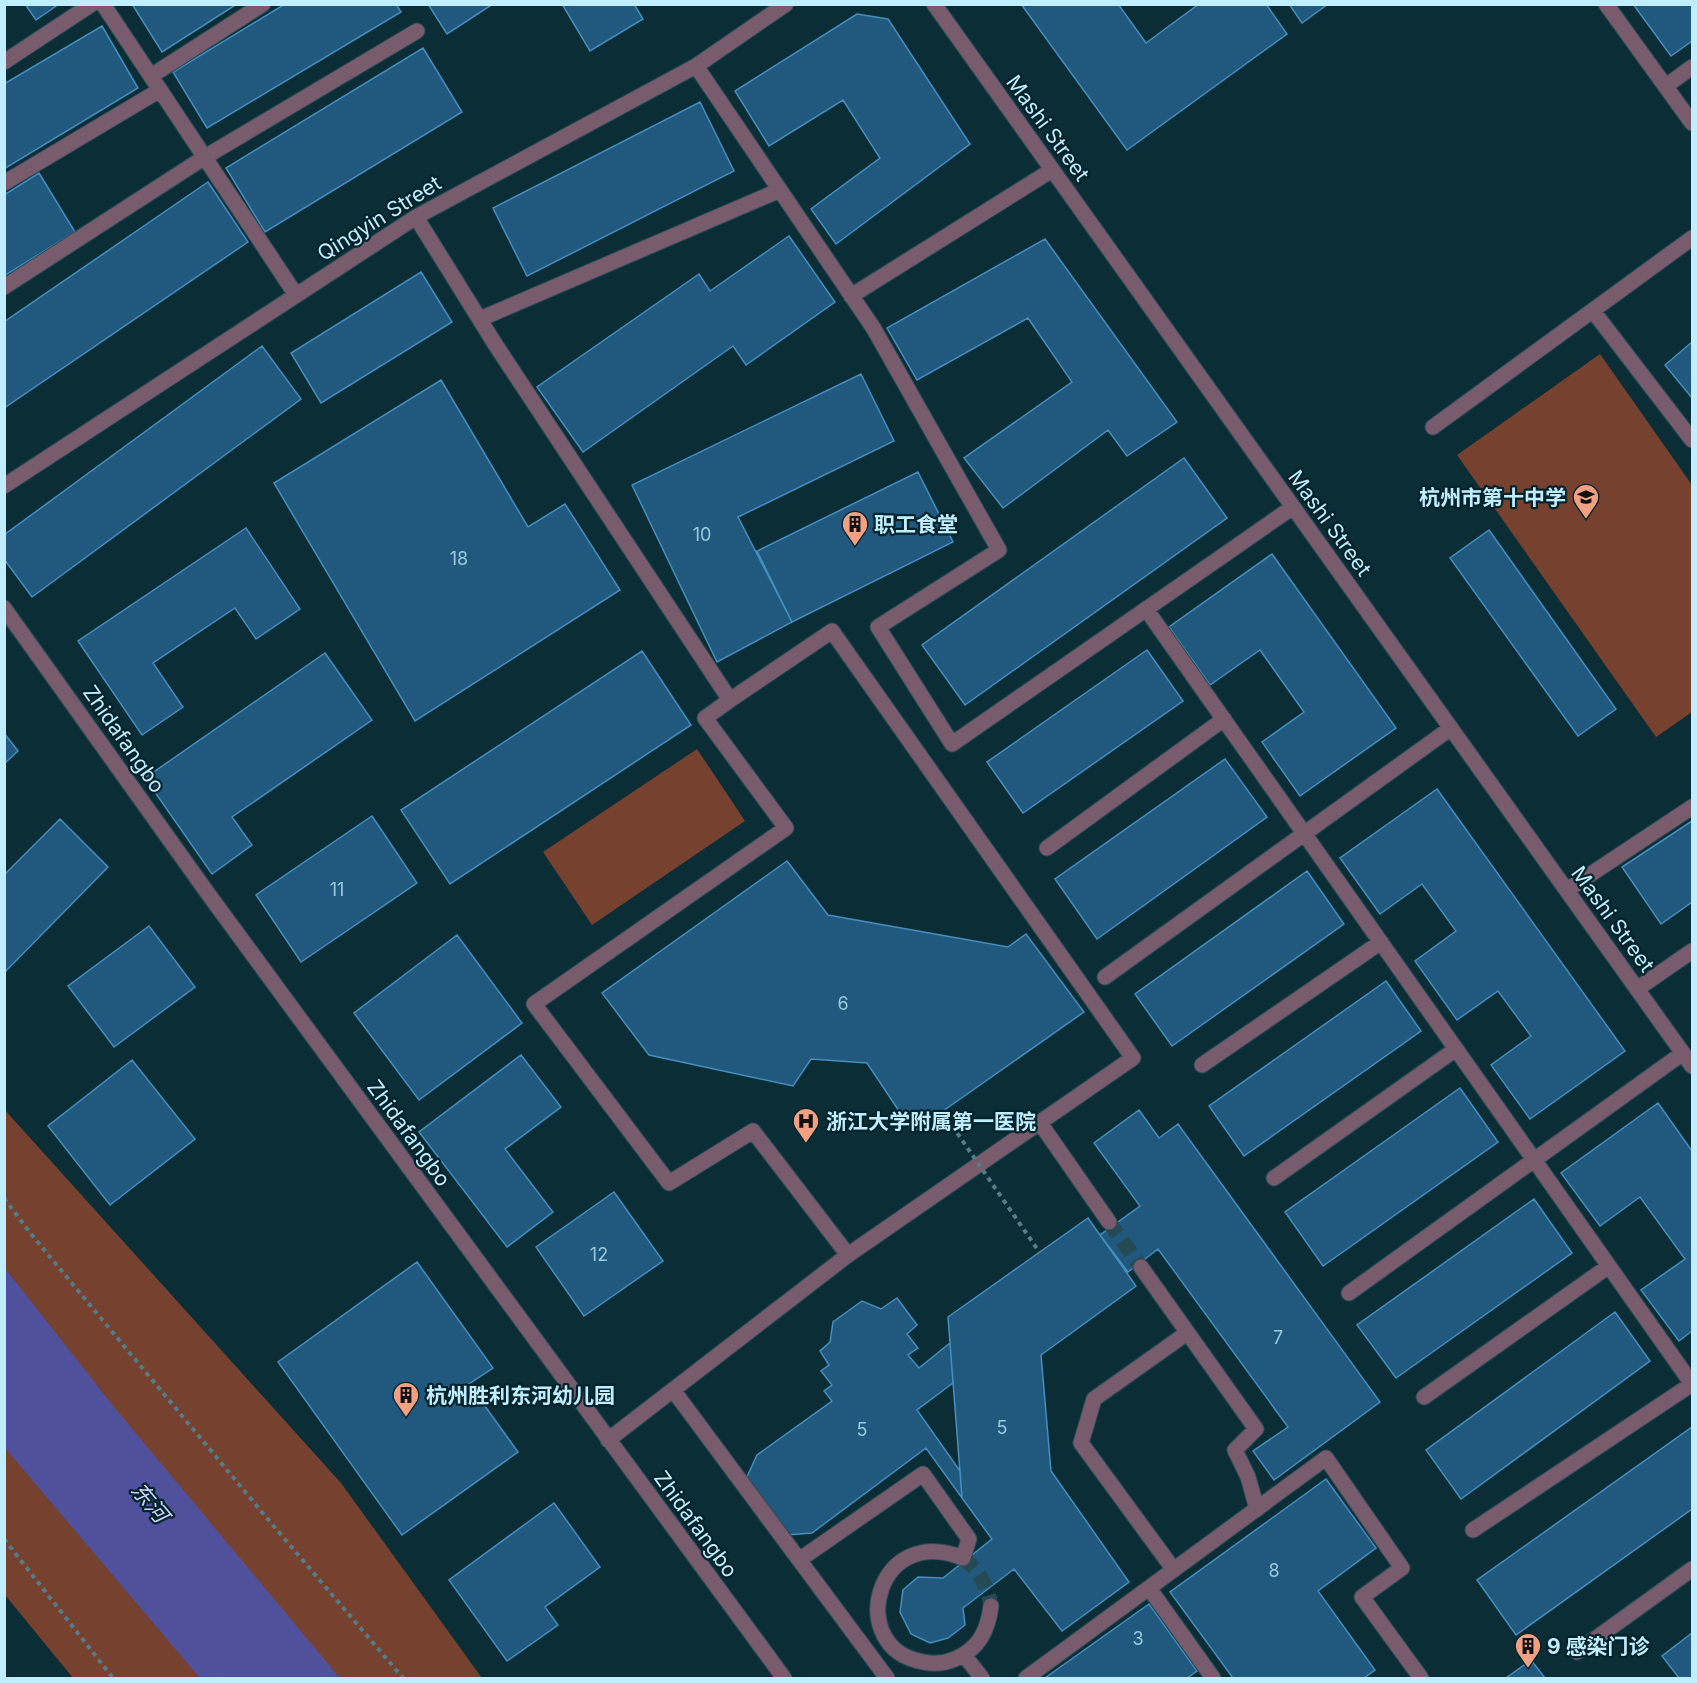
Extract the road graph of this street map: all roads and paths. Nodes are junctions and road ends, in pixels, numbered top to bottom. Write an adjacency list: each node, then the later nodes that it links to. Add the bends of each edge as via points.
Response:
1 (92, 4): 8 (street)
2 (103, 4): 11 (street)
3 (263, 4): 11 (street)
4 (786, 4): 9 (street, Qingyin Street)
5 (934, 4): 16 (street, Mashi Street)
6 (1606, 4): 12 (street)
7 (417, 31): 15 (street)
8 (4, 62)
9 (696, 66): 18 (street); 19 (street, Qingyin Street)
10 (1692, 67): 12 (street)
11 (151, 76): 13 (street)
12 (1666, 86): 14 (street)
13 (160, 90): 15 (street); 17 (street)
14 (1692, 123)
15 (205, 157): 21 (street); 22 (street)
16 (1052, 170): 23 (street); 29 (street, Mashi Street)
17 (4, 183)
18 (780, 190): 23 (street); 25 (street)
19 (416, 217): 22 (street, Qingyin Street); 25 (street)
20 (1692, 238): 24 (street)
21 (4, 287)
22 (296, 296): 28 (street, Qingyin Street)
23 (851, 296): 31 (street, via 874,329 999,550 878,627 952,744)
24 (1593, 311): 26 (street); 27 (street)
25 (480, 319): 32 (street)
26 (1433, 427)
27 (1692, 440)
28 (4, 486)
29 (1293, 507): 31 (street); 34 (street, Mashi Street)
30 (4, 608): 62 (street, Zhidafangbo, via 208,895)
31 (1146, 609): 33 (street)
32 (730, 700): 48 (street, via 832,631 1133,1058); 54 (street, via 705,718 786,828 534,1004 669,1183 753,1131)
33 (1224, 719): 36 (street); 37 (street)
34 (1451, 728): 36 (street); 38 (street, Mashi Street)
35 (1692, 807): 38 (street)
36 (1303, 833): 39 (street); 41 (street)
37 (1047, 848)
38 (1567, 890): 42 (street, Mashi Street)
39 (1381, 942): 43 (street); 45 (street)
40 (1692, 951): 42 (street)
41 (1105, 977)
42 (1637, 989): 44 (street, Mashi Street)
43 (1456, 1049): 49 (street); 50 (street)
44 (1683, 1053): 46 (street, Mashi Street); 49 (street)
45 (1202, 1065)
46 (1692, 1066)
47 (942, 1111): 53 (path, bridge)
48 (1040, 1123): 52 (street); 54 (street)
49 (1535, 1161): 55 (street); 57 (street)
50 (1275, 1178)
51 (4, 1198): 76 (path)
52 (1109, 1222)
53 (1040, 1252)
54 (848, 1254): 60 (street)
55 (1609, 1266): 59 (street); 61 (street)
56 (1141, 1268): 58 (street)
57 (1348, 1293)
58 (1187, 1333): 63 (street, via 1256,1429 1235,1449); 68 (street, via 1094,1399 1081,1443)
59 (1692, 1384): 64 (street)
60 (673, 1390): 62 (street); 66 (street)
61 (1424, 1397)
62 (608, 1440): 77 (street, Zhidafangbo)
63 (1257, 1509): 68 (street); 82 (street, via 1326,1458 1402,1568 1362,1597)
64 (1473, 1530)
65 (4, 1539): 75 (path)
66 (799, 1560): 71 (street, via 923,1473 969,1539 963,1558 946,1551 910,1556 884,1580 878,1616); 74 (street)
67 (1692, 1569): 72 (street)
68 (1174, 1570): 69 (street)
69 (1149, 1588): 80 (street); 81 (street)
70 (992, 1606): 73 (street, via 979,1643)
71 (894, 1648): 73 (street, via 910,1659 928,1664 947,1663); 74 (street)
72 (1577, 1652)
73 (964, 1655): 79 (street)
74 (875, 1662): 78 (street)
75 (113, 1678)
76 (403, 1678)
77 (784, 1678)
78 (887, 1678)
79 (982, 1678)
80 (1026, 1678)
81 (1213, 1678)
82 (1420, 1678)

